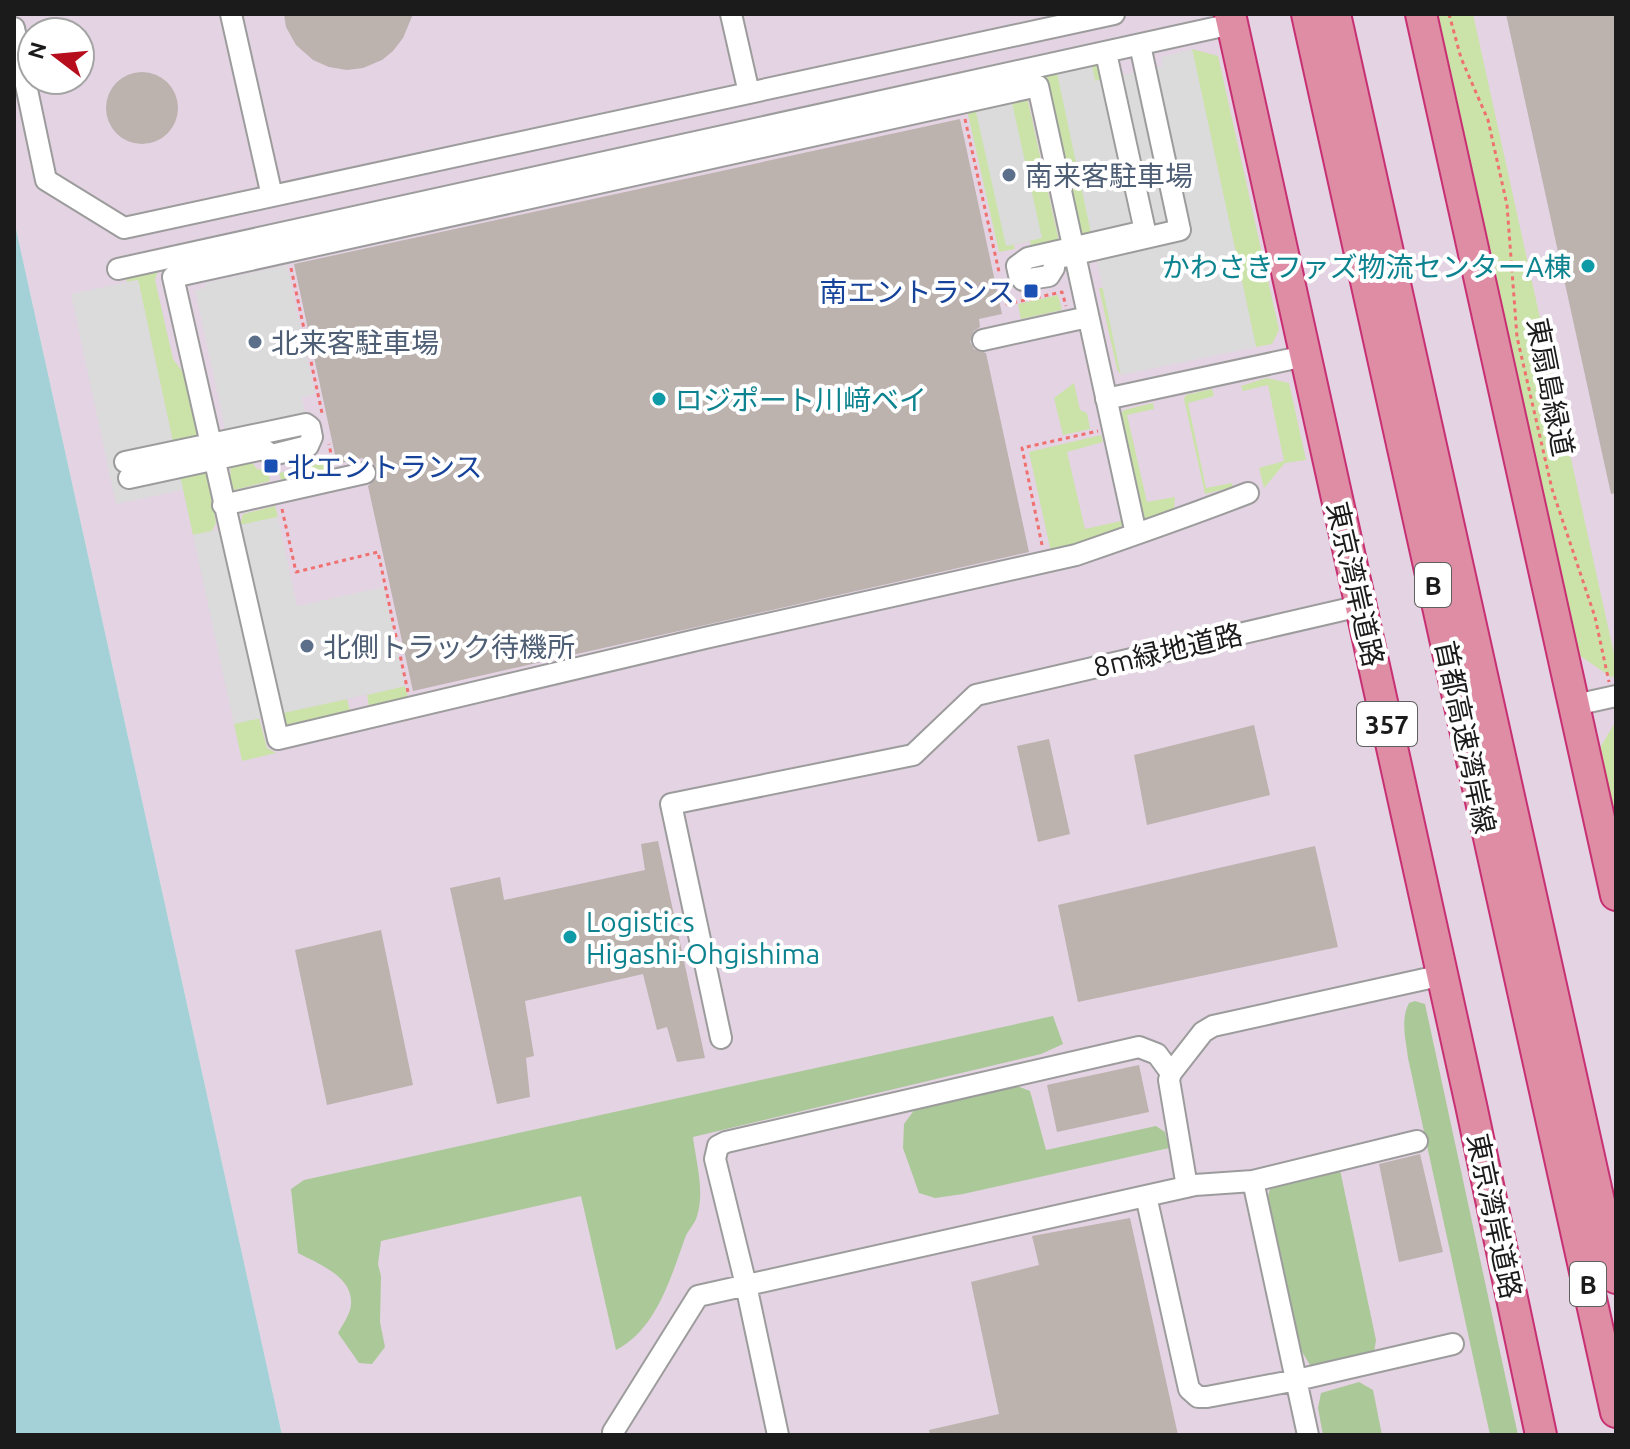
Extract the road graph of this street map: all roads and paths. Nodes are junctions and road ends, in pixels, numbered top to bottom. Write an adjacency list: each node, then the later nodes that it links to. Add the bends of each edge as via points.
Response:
1 (231, 14): 14 (street)
2 (731, 14): 12 (street)
3 (1114, 14): 12 (street)
4 (1307, 14): 53 (highway, 首都高速湾岸線 / B)
5 (1335, 14): 49 (highway, 首都高速湾岸線 / B)
6 (1421, 14): 39 (highway)
7 (1449, 14): 37 (path, 東扇島緑道, via 1488,120 1507,205 1517,337 1552,489 1595,617)
8 (1231, 19): 10 (street); 21 (highway, 東京湾岸道路 / 357)
9 (14, 28): 14 (street, via 46,180 124,228)
10 (1140, 45): 11 (street); 15 (street, via 1180,230)
11 (1106, 53): 15 (street, via 1145,231); 17 (street)
12 (749, 93): 14 (street)
13 (963, 113): 18 (path, via 1007,304 1062,292)
14 (272, 196)
15 (1074, 251): 19 (street); 27 (street, via 1038,86 173,277)
16 (290, 260): 23 (path)
17 (118, 269)
18 (1067, 310)
19 (1088, 317): 20 (street); 22 (street)
20 (983, 340)
21 (1305, 356): 22 (street); 36 (highway, 東京湾岸道路 / 357)
22 (1106, 399): 34 (street)
23 (322, 412)
24 (1096, 421): 35 (path, via 1098,431 1022,448)
25 (259, 433): 27 (street)
26 (329, 443): 28 (path)
27 (211, 452): 29 (street); 32 (street)
28 (332, 459)
29 (127, 470)
30 (365, 473): 32 (street)
31 (1248, 493): 34 (street)
32 (223, 505): 34 (street, via 278,739 1076,555)
33 (281, 505): 38 (path, via 296,572 378,552)
34 (1136, 534)
35 (1044, 554)
36 (1360, 606): 41 (highway, 東京湾岸道路 / 357); 42 (street, 8m緑地道路, via 976,695 913,755 671,804)
37 (1614, 696): 39 (street)
38 (410, 700)
39 (1575, 705): 40 (highway)
40 (1616, 895)
41 (1443, 975): 43 (street, via 1213,1026); 48 (highway, 東京湾岸道路 / 357)
42 (721, 1038)
43 (1171, 1073): 46 (street); 50 (street, via 1157,1054 1139,1047 726,1142 718,1146 715,1159)
44 (1417, 1141): 45 (street)
45 (1253, 1181): 46 (street); 52 (street)
46 (1187, 1187): 47 (street)
47 (1146, 1196): 50 (street); 52 (street, via 1189,1389 1207,1397)
48 (1505, 1264): 57 (highway, 東京湾岸道路 / 357); 58 (highway)
49 (1616, 1278)
50 (746, 1285): 54 (street, via 698,1296); 55 (street)
51 (1453, 1344): 52 (street)
52 (1297, 1380): 56 (street)
53 (1616, 1412)
54 (614, 1435)
55 (778, 1435)
56 (1308, 1435)
57 (1541, 1435)
58 (1554, 1435)

